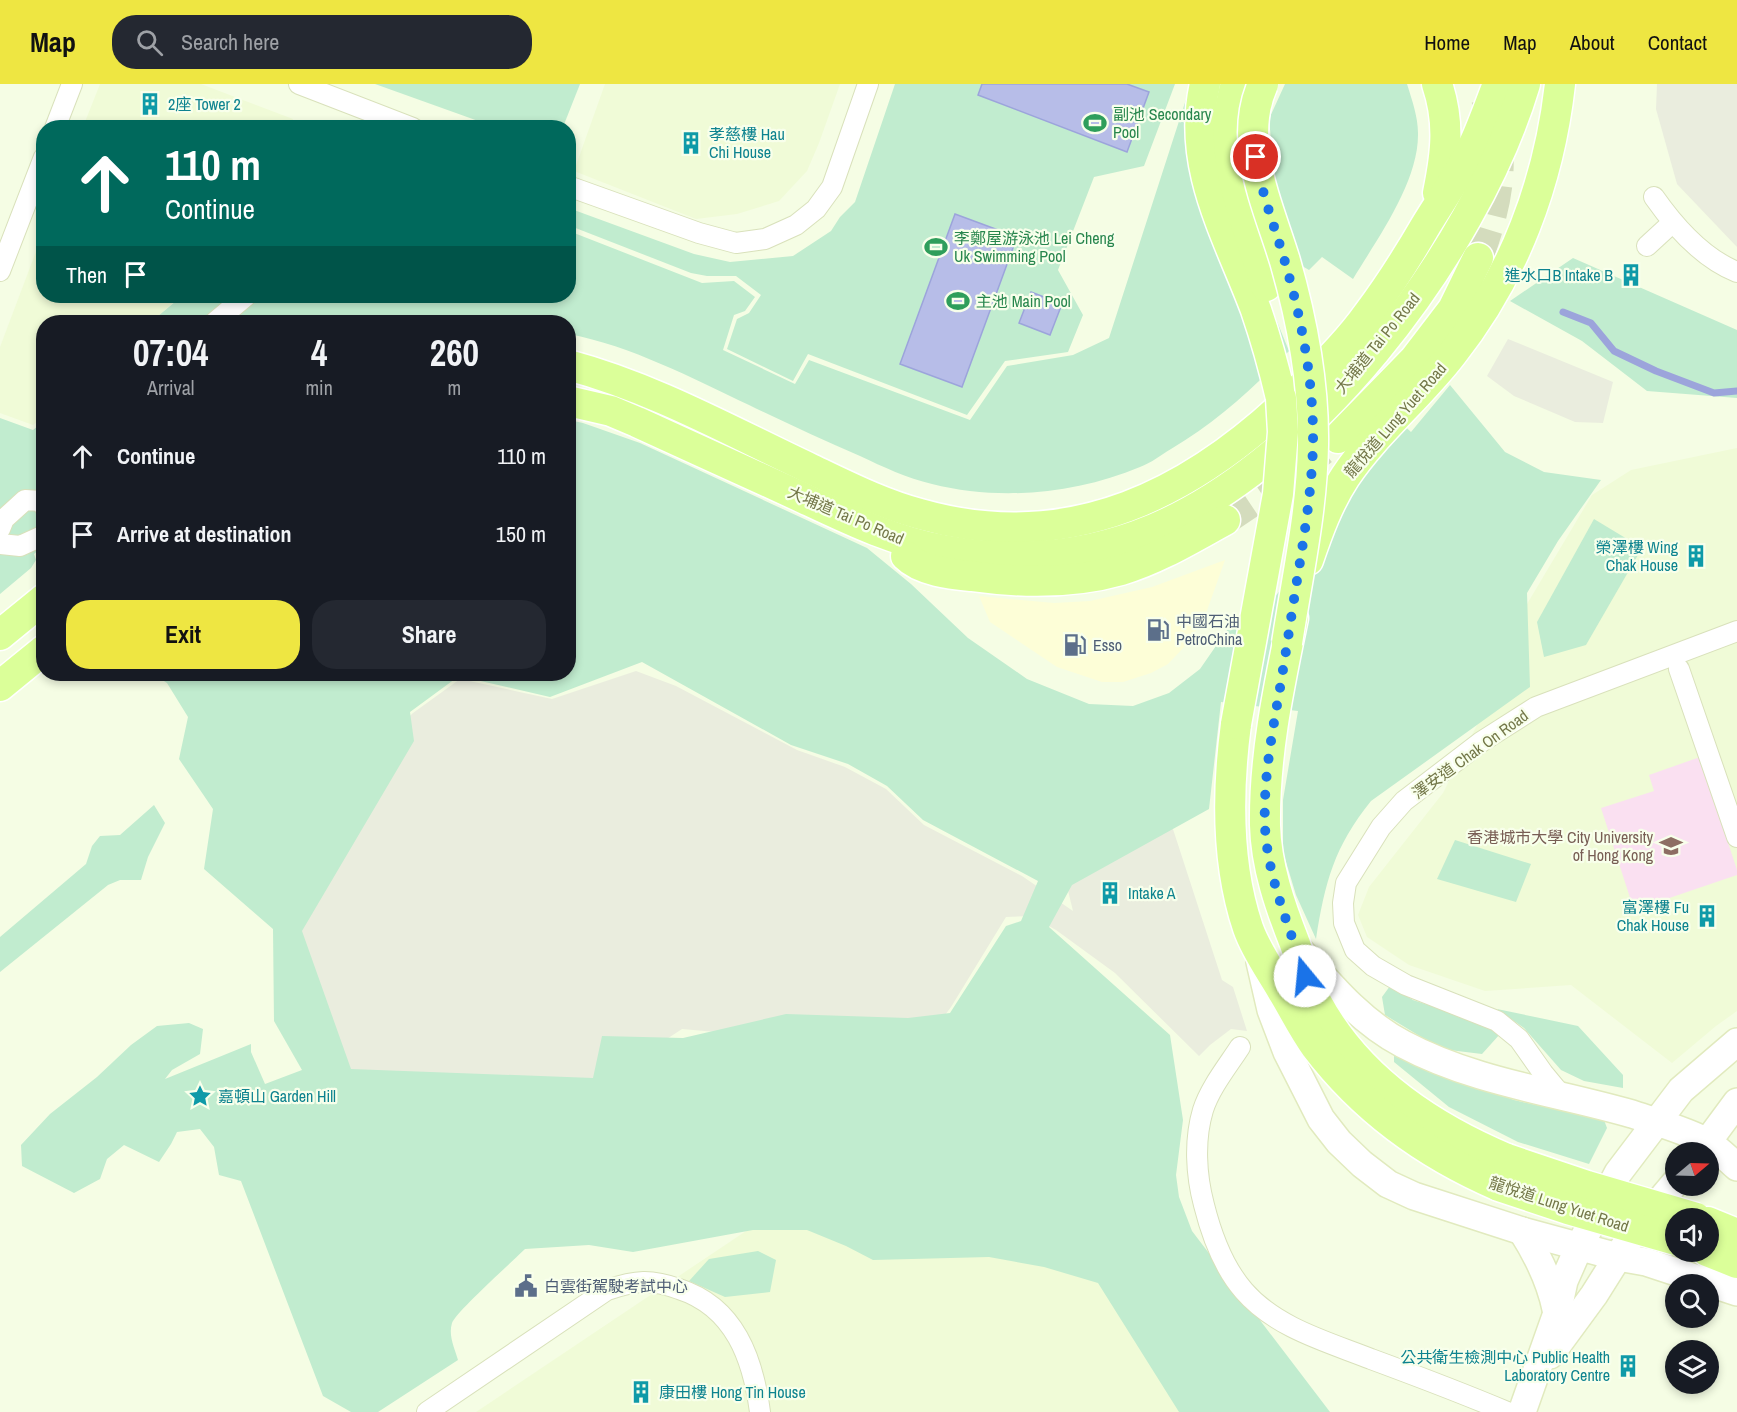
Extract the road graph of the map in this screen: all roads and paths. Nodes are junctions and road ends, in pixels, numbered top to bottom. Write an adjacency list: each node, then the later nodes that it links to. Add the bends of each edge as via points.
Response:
1 (72, 84): 11 (street)
2 (298, 84): 12 (street)
3 (868, 84): 14 (street, via 832,187 816,209 796,225 765,239 736,243)
4 (1206, 84): 25 (main road, 龍悅道 Lung Yuet Road, via 1199,129 1207,180 1266,339)
5 (1236, 84): 25 (main road, via 1229,128 1230,160 1276,330)
6 (1263, 84): 37 (main road, bridge, via 1254,116 1255,152 1265,200 1296,302 1312,406 1310,488)
7 (1497, 84): 16 (main road, 大埔道 Tai Po Road, via 1473,145)
8 (1525, 84): 31 (main road, 大埔道 Tai Po Road, via 1488,179 1411,305 1345,386 1241,478 1180,516 1138,535 1059,555 972,554)
9 (1438, 85): 16 (main road, via 1446,117 1446,146)
10 (1559, 92): 37 (main road, 龍悅道 Lung Yuet Road, bridge, via 1550,148 1518,247 1458,346 1361,456 1330,502 1305,567)
11 (58, 120)
12 (392, 120)
13 (36, 179): 20 (street)
14 (576, 189)
15 (1654, 197): 17 (street)
16 (1434, 213): 24 (main road, 大埔道 Tai Po Road, via 1367,317 1316,374 1260,426 1213,462 1153,497 1068,523 995,527 919,514 860,492 632,385)
17 (1672, 223): 18 (street); 21 (street, via 1704,252)
18 (1647, 246)
19 (1478, 258): 27 (main road, via 1453,309 1414,360)
20 (0, 271)
21 (1737, 272)
22 (238, 303): 23 (street)
23 (224, 315)
24 (576, 368)
25 (1281, 398): 43 (main road, 龍悅道 Lung Yuet Road, bridge, via 1278,494 1230,777 1235,870 1248,928)
26 (576, 403): 31 (main road, 大埔道 Tai Po Road, via 637,422)
27 (1338, 438)
28 (36, 501): 30 (street, via 25,500 4,519)
29 (1225, 520): 31 (main road, via 1123,569 1054,581 988,579 933,570 911,561)
30 (0, 529)
31 (884, 534)
32 (36, 538): 33 (street, via 20,546)
33 (0, 544)
34 (36, 606): 36 (main road)
35 (1737, 632): 46 (street, 澤安道 Chak On Road, via 1536,707 1481,742 1404,801 1381,827 1346,883 1344,923 1355,950 1373,966 1406,985 1497,1021 1519,1039)
36 (0, 635)
37 (1287, 643): 42 (main road, 龍悅道 Lung Yuet Road, via 1267,763 1265,828 1277,896)
38 (36, 657): 40 (main road)
39 (1679, 669): 41 (street)
40 (0, 686)
41 (1737, 837)
42 (1296, 946): 46 (main road, 龍悅道 Lung Yuet Road, via 1351,1006 1401,1043 1483,1076); 53 (main road, 龍悅道 Lung Yuet Road, via 1317,1003 1333,1029 1371,1074 1419,1114 1468,1142)
43 (1257, 949): 53 (main road, 龍悅道 Lung Yuet Road, via 1316,1046 1377,1112 1438,1157); 57 (main road, 龍悅道 Lung Yuet Road, via 1271,1010 1287,1052 1321,1119 1339,1142 1388,1184)
44 (1737, 1042): 48 (main road, via 1681,1090)
45 (1240, 1047): 68 (street, via 1204,1108 1197,1160 1208,1219 1244,1291 1296,1329)
46 (1563, 1096): 48 (main road, 龍悅道 Lung Yuet Road)
47 (1737, 1102): 50 (main road)
48 (1658, 1122): 49 (main road, 龍悅道 Lung Yuet Road); 60 (main road, via 1618,1173)
49 (1695, 1142)
50 (1707, 1142)
51 (1719, 1156): 52 (main road, 龍悅道 Lung Yuet Road)
52 (1737, 1167)
53 (1503, 1173): 55 (main road, 龍悅道 Lung Yuet Road, bridge, via 1587,1186); 59 (main road, 龍悅道 Lung Yuet Road, bridge, via 1542,1201)
54 (1665, 1195): 61 (main road)
55 (1665, 1209)
56 (1719, 1227): 58 (main road)
57 (1522, 1231): 60 (main road, 龍悅道 Lung Yuet Road); 64 (main road, via 1548,1278)
58 (1737, 1234)
59 (1665, 1237)
60 (1579, 1247): 61 (main road, 龍悅道 Lung Yuet Road); 64 (main road, via 1564,1281)
61 (1618, 1257): 63 (main road, 龍悅道 Lung Yuet Road); 65 (main road)
62 (1717, 1262): 63 (main road)
63 (1732, 1278)
64 (1557, 1313): 65 (main road)
65 (1534, 1378): 69 (main road)
66 (428, 1412): 67 (street, via 607,1290 646,1281 687,1291 718,1310 748,1359)
67 (760, 1412)
68 (1507, 1412)
69 (1522, 1412)

